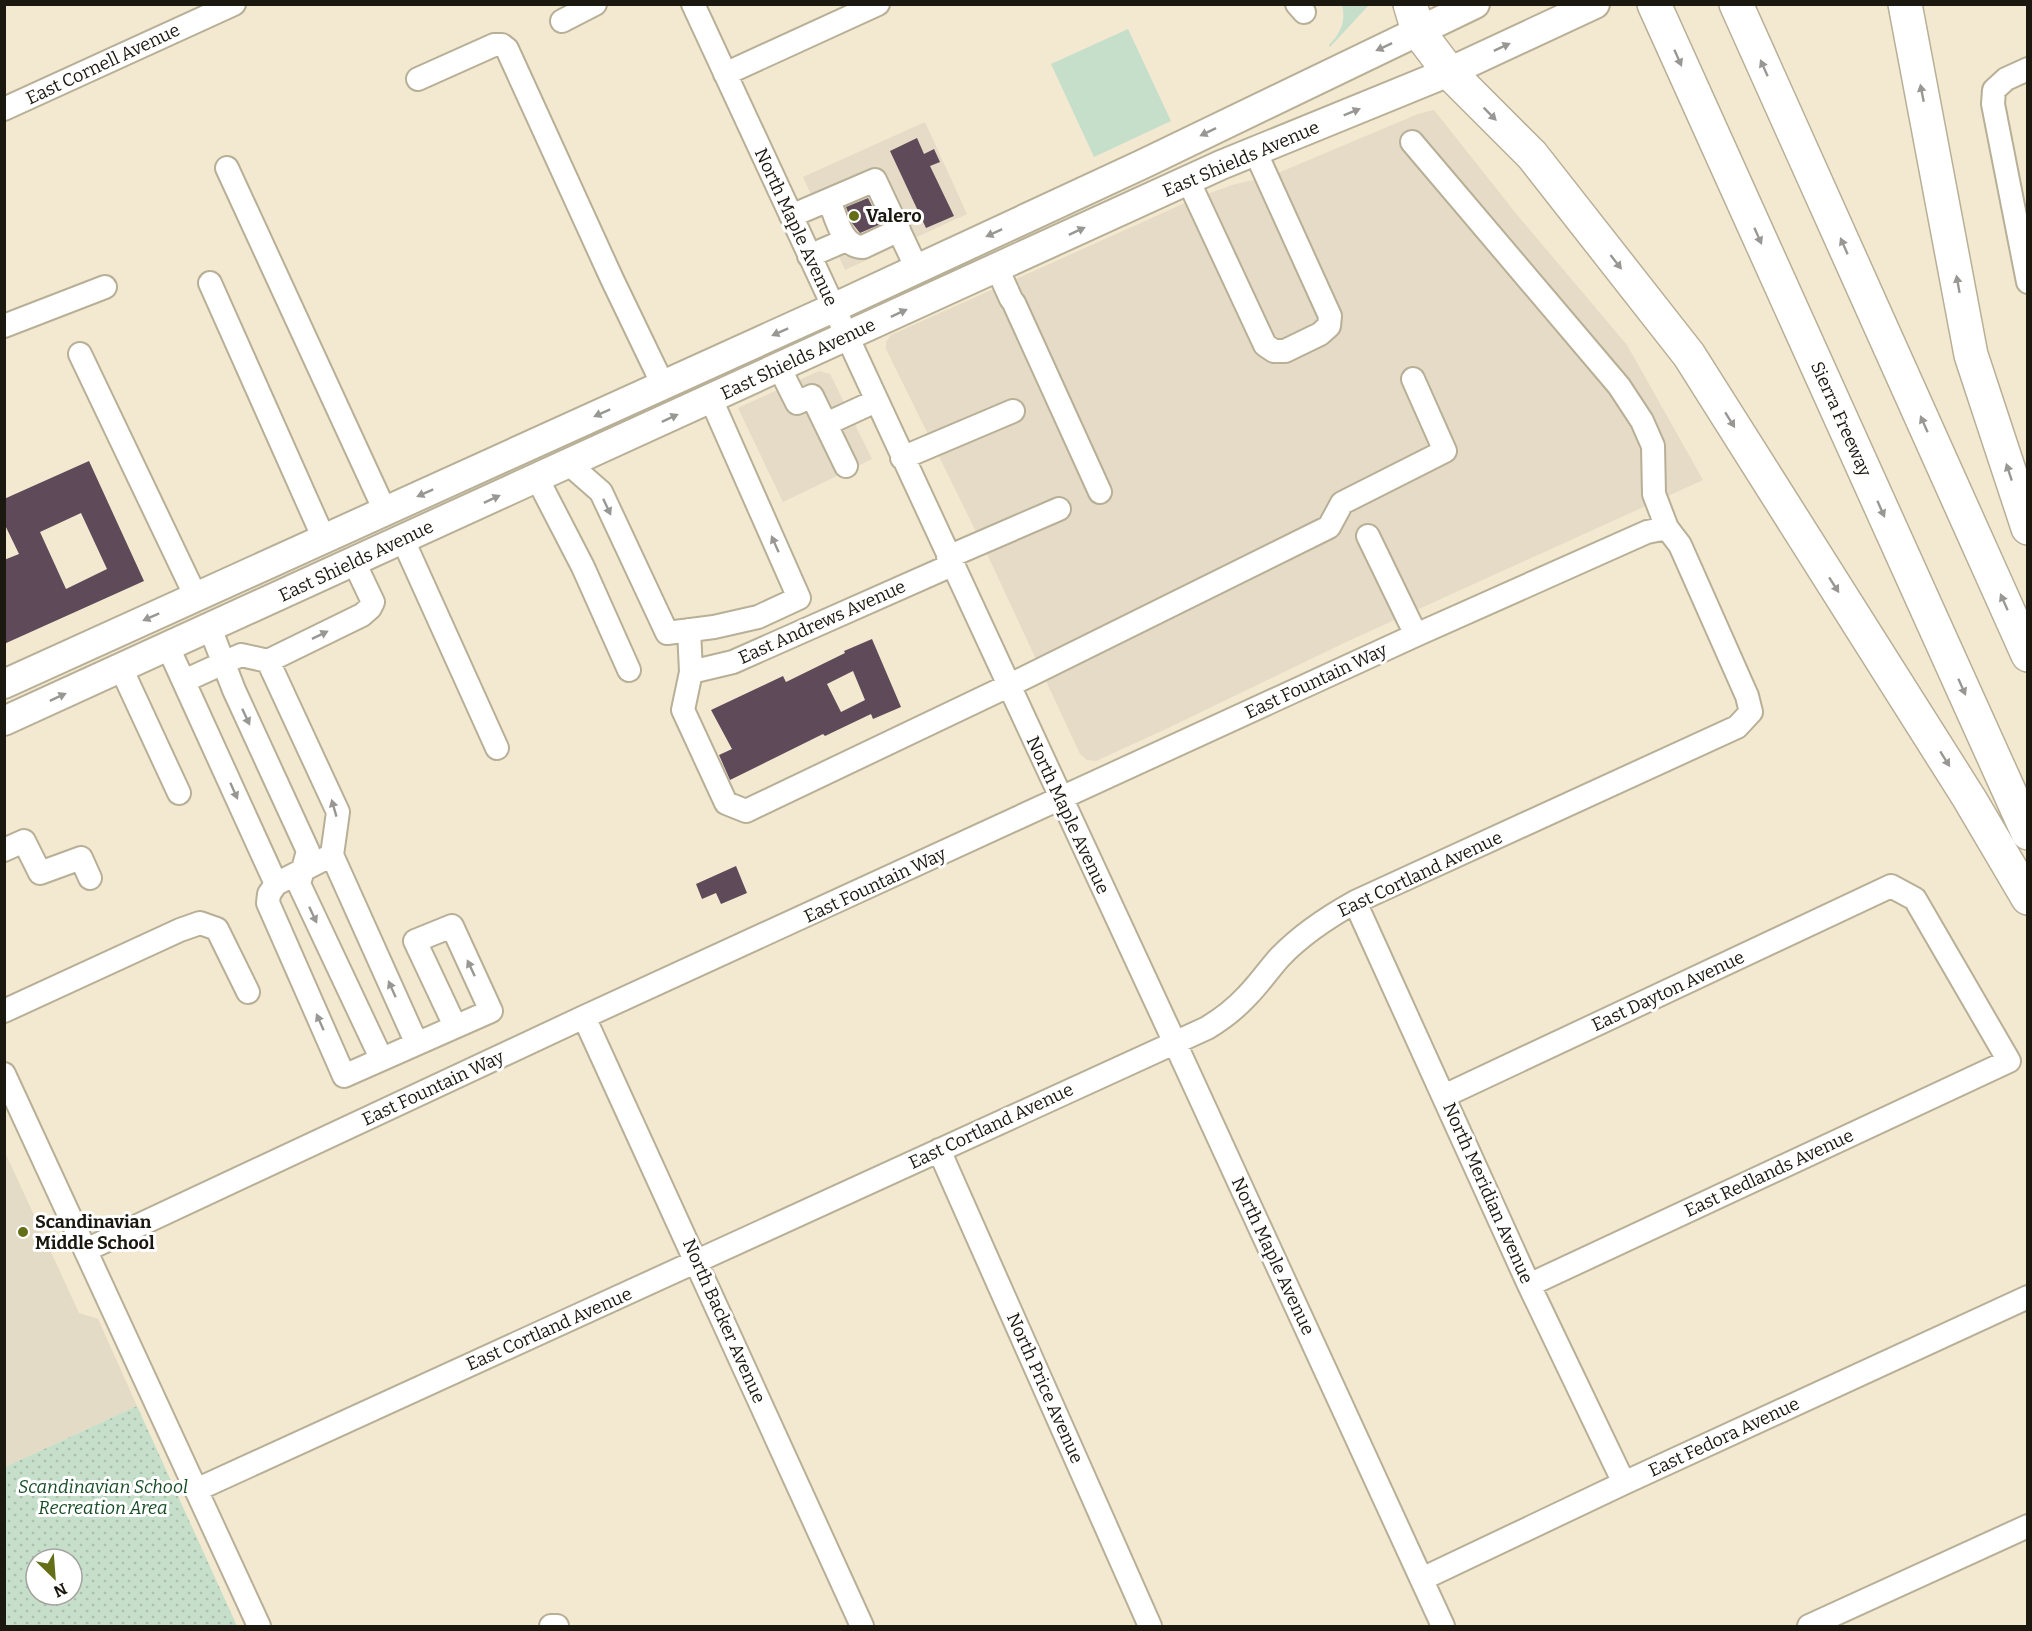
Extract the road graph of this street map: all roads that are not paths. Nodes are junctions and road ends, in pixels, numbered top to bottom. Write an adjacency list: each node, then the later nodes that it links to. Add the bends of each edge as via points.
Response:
1 (234, 4): 16 (street, East Cornell Avenue)
2 (595, 4): 11 (street)
3 (693, 4): 14 (street, North Maple Avenue)
4 (878, 4): 14 (street)
5 (1474, 4): 10 (main road, East Shields Avenue)
6 (1654, 4): 74 (highway, Sierra Freeway, one-way to 74)
7 (1736, 4): 61 (highway, one-way to 7)
8 (1905, 4): 50 (highway, one-way to 8, via 1971,355)
9 (1595, 5): 13 (main road, East Shields Avenue, one-way to 9)
10 (1414, 18): 13 (highway); 27 (main road, East Shields Avenue, one-way to 27, via 1143,164)
11 (562, 21)
12 (2028, 69): 28 (street, via 2006,79 1994,90 1993,104)
13 (1449, 72): 18 (main road, East Shields Avenue, one-way to 13); 80 (highway, one-way to 80, via 1532,155 1689,355)
14 (725, 74): 22 (street, North Maple Avenue)
15 (418, 79): 37 (street, via 494,45 507,49)
16 (4, 109)
17 (1412, 142): 49 (street, via 1619,386 1653,446 1654,494)
18 (1255, 151): 20 (main road, East Shields Avenue); 20 (street, via 1330,316 1329,326 1320,334 1285,351 1274,351 1265,345)
19 (227, 168): 48 (street)
20 (1188, 180): 26 (main road, East Shields Avenue, one-way to 20)
21 (829, 200): 22 (street); 23 (street, via 875,180); 24 (street)
22 (791, 216): 25 (street, North Maple Avenue)
23 (899, 230): 24 (street, via 863,247); 27 (street)
24 (846, 240): 25 (street)
25 (809, 256): 31 (street, North Maple Avenue)
26 (997, 268): 33 (main road, East Shields Avenue, one-way to 26); 46 (street)
27 (917, 269): 31 (main road, East Shields Avenue)
28 (2028, 282)
29 (210, 283): 52 (street)
30 (105, 287): 32 (street)
31 (833, 308): 33 (street, North Maple Avenue); 37 (main road, East Shields Avenue, one-way to 37)
32 (4, 326)
33 (846, 337): 35 (main road, East Shields Avenue); 39 (street, North Maple Avenue)
34 (80, 354): 56 (street)
35 (780, 368): 38 (main road, East Shields Avenue); 41 (street, via 797,403 812,396)
36 (1413, 379): 69 (street, via 1445,451 1342,503 1329,527)
37 (663, 385): 48 (main road, East Shields Avenue, one-way to 48)
38 (711, 399): 43 (main road, East Shields Avenue, one-way to 38); 58 (street, one-way to 38, via 758,617 799,598)
39 (876, 401): 41 (street); 42 (street, North Maple Avenue)
40 (1013, 411): 42 (street)
41 (826, 424): 44 (street)
42 (902, 458): 54 (street, North Maple Avenue)
43 (569, 464): 45 (main road, East Shields Avenue); 58 (street, one-way to 58, via 601,492 667,633)
44 (846, 466)
45 (537, 478): 53 (main road, East Shields Avenue, one-way to 45); 65 (street, via 583,567)
46 (1100, 492)
47 (1059, 509): 54 (street, East Andrews Avenue)
48 (385, 512): 52 (main road, East Shields Avenue)
49 (1667, 528): 59 (street, East Fountain Way, via 1647,532); 81 (street, East Cortland Avenue, via 1680,545 1751,712 1737,727)
50 (2028, 528)
51 (1368, 536): 59 (street)
52 (324, 539): 56 (main road, East Shields Avenue); 57 (main road, via 321,549 304,560 214,607)
53 (403, 540): 55 (main road, East Shields Avenue); 71 (street)
54 (950, 561): 66 (street, East Andrews Avenue, via 733,662); 69 (street, North Maple Avenue)
55 (354, 562): 57 (main road, East Shields Avenue); 62 (street, one-way to 55, via 370,608 373,602)
56 (196, 597): 68 (main road, East Shields Avenue, one-way to 68)
57 (210, 628): 60 (main road, East Shields Avenue); 63 (street)
58 (689, 630): 66 (street)
59 (1416, 635): 73 (street, East Fountain Way)
60 (168, 647): 64 (main road, East Shields Avenue); 67 (street)
61 (2028, 655)
62 (268, 661): 63 (street, via 241,655); 76 (street, one-way to 62, via 338,812)
63 (223, 663): 67 (street); 77 (street, one-way to 77, via 308,851)
64 (121, 668): 70 (main road, East Shields Avenue, one-way to 64); 72 (street)
65 (629, 670)
66 (690, 672): 69 (street, via 683,710 726,803 746,811)
67 (184, 681): 79 (street, one-way to 79)
68 (4, 684)
69 (1008, 686): 73 (street, North Maple Avenue)
70 (4, 722)
71 (497, 748)
72 (179, 793)
73 (1061, 800): 84 (street, East Fountain Way); 87 (street, North Maple Avenue)
74 (2028, 833)
75 (4, 850): 78 (street, via 24,841 40,873 81,858)
76 (332, 855): 77 (street); 86 (street, one-way to 76)
77 (305, 868): 79 (street); 88 (street, one-way to 88, via 299,884)
78 (90, 878)
79 (276, 884): 88 (street, one-way to 79, via 344,1076 268,903 268,894)
80 (2028, 898)
81 (1355, 902): 87 (street, East Cortland Avenue, via 1302,936 1230,1013); 91 (street, North Meridian Avenue)
82 (248, 992): 83 (street, via 217,929 200,923)
83 (4, 1011)
84 (584, 1017): 93 (street, East Fountain Way); 94 (street, North Backer Avenue)
85 (455, 1026): 85 (street, one-way to 85, via 491,1011 452,926 415,941); 86 (street)
86 (416, 1042): 88 (street)
87 (1174, 1043): 92 (street, East Cortland Avenue); 100 (street, North Maple Avenue)
88 (381, 1058)
89 (2009, 1061): 91 (street, East Dayton Avenue, via 1915,899 1891,886); 95 (street, East Redlands Avenue)
90 (4, 1074): 93 (street)
91 (1444, 1096): 95 (street, North Meridian Avenue)
92 (939, 1150): 94 (street, East Cortland Avenue); 103 (street, North Price Avenue)
93 (86, 1251): 98 (street)
94 (697, 1262): 98 (street, East Cortland Avenue); 102 (street, North Backer Avenue)
95 (1529, 1285): 97 (street, North Meridian Avenue)
96 (2028, 1297): 97 (street, East Fedora Avenue)
97 (1624, 1483): 100 (street, East Fedora Avenue)
98 (196, 1490): 101 (street)
99 (2028, 1526): 105 (street)
100 (1422, 1579): 104 (street, North Maple Avenue)
101 (259, 1626)
102 (862, 1626)
103 (1150, 1626)
104 (1443, 1626)
105 (1809, 1626)

